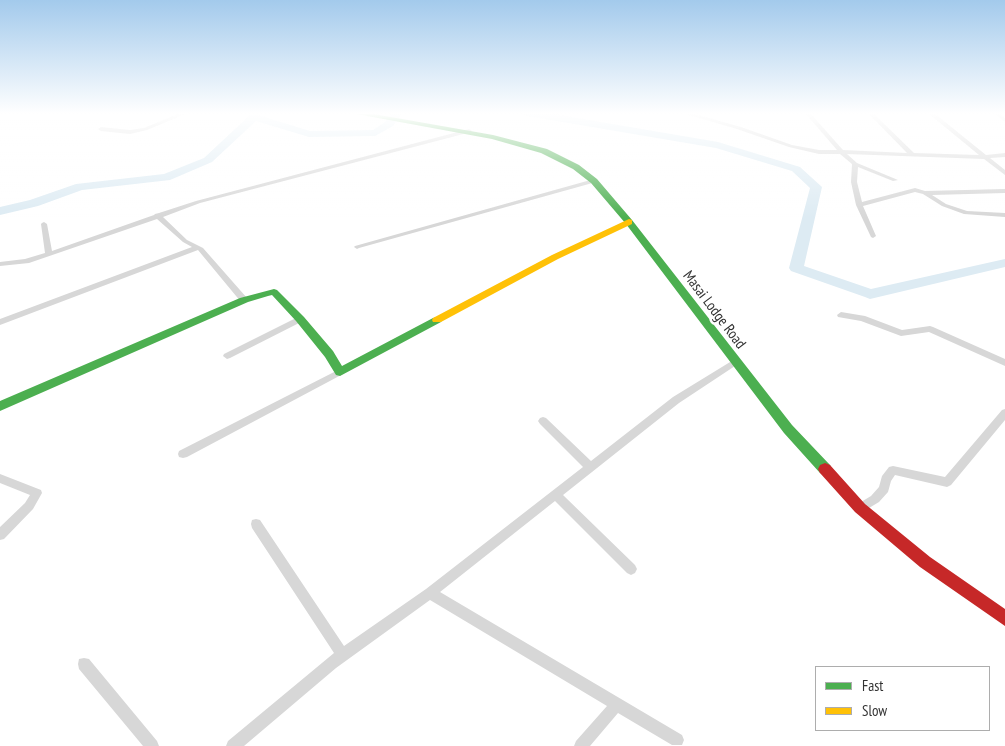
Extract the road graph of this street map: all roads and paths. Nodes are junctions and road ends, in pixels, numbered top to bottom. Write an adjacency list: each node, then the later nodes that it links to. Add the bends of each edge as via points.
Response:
1 (404, 148): 18 (street)
2 (528, 148): 14 (street, Masai Lodge Road, via 560,157)
3 (799, 148): 7 (street)
4 (837, 148): 7 (street)
5 (906, 148): 8 (street)
6 (974, 148): 10 (street)
7 (841, 152): 8 (street); 11 (street)
8 (912, 154): 10 (street)
9 (1005, 155): 10 (street)
10 (986, 157): 12 (street)
11 (855, 164): 13 (street); 17 (street, via 854,182)
12 (1005, 173)
13 (895, 180)
14 (594, 181): 20 (street, Masai Lodge Road); 24 (street)
15 (1005, 192): 16 (street)
16 (925, 193): 17 (street, via 915,190); 19 (street, via 966,213)
17 (859, 205): 22 (street)
18 (156, 215): 23 (street, via 185,241); 25 (street)
19 (1005, 215)
20 (629, 222): 32 (street, Masai Lodge Road); 34 (street, via 555,257)
21 (44, 224): 25 (street)
22 (873, 236)
23 (199, 247): 27 (street); 30 (street)
24 (357, 247)
25 (49, 254): 26 (street)
26 (0, 264)
27 (244, 300): 29 (street, via 274,292); 35 (street)
28 (841, 315): 33 (street, via 862,318 901,333 930,329)
29 (300, 319): 31 (street); 34 (street)
30 (0, 322)
31 (227, 356)
32 (735, 362): 39 (street, via 676,400); 42 (street, Masai Lodge Road, via 788,428)
33 (1005, 363)
34 (340, 372): 38 (street)
35 (0, 406)
36 (1005, 413): 42 (street, via 947,482 893,470 884,489)
37 (543, 421): 39 (street)
38 (183, 454)
39 (590, 467): 41 (street)
40 (0, 478): 44 (street, via 37,493 29,506)
41 (556, 494): 45 (street); 46 (street)
42 (860, 508): 47 (street, Masai Lodge Road, via 925,562)
43 (256, 524): 48 (street)
44 (0, 535)
45 (631, 569)
46 (430, 593): 48 (street); 50 (street)
47 (1005, 618)
48 (343, 654): 53 (street)
49 (84, 664): 52 (street)
50 (616, 704): 51 (street); 54 (street)
51 (677, 740)
52 (152, 746)
53 (233, 746)
54 (581, 746)

